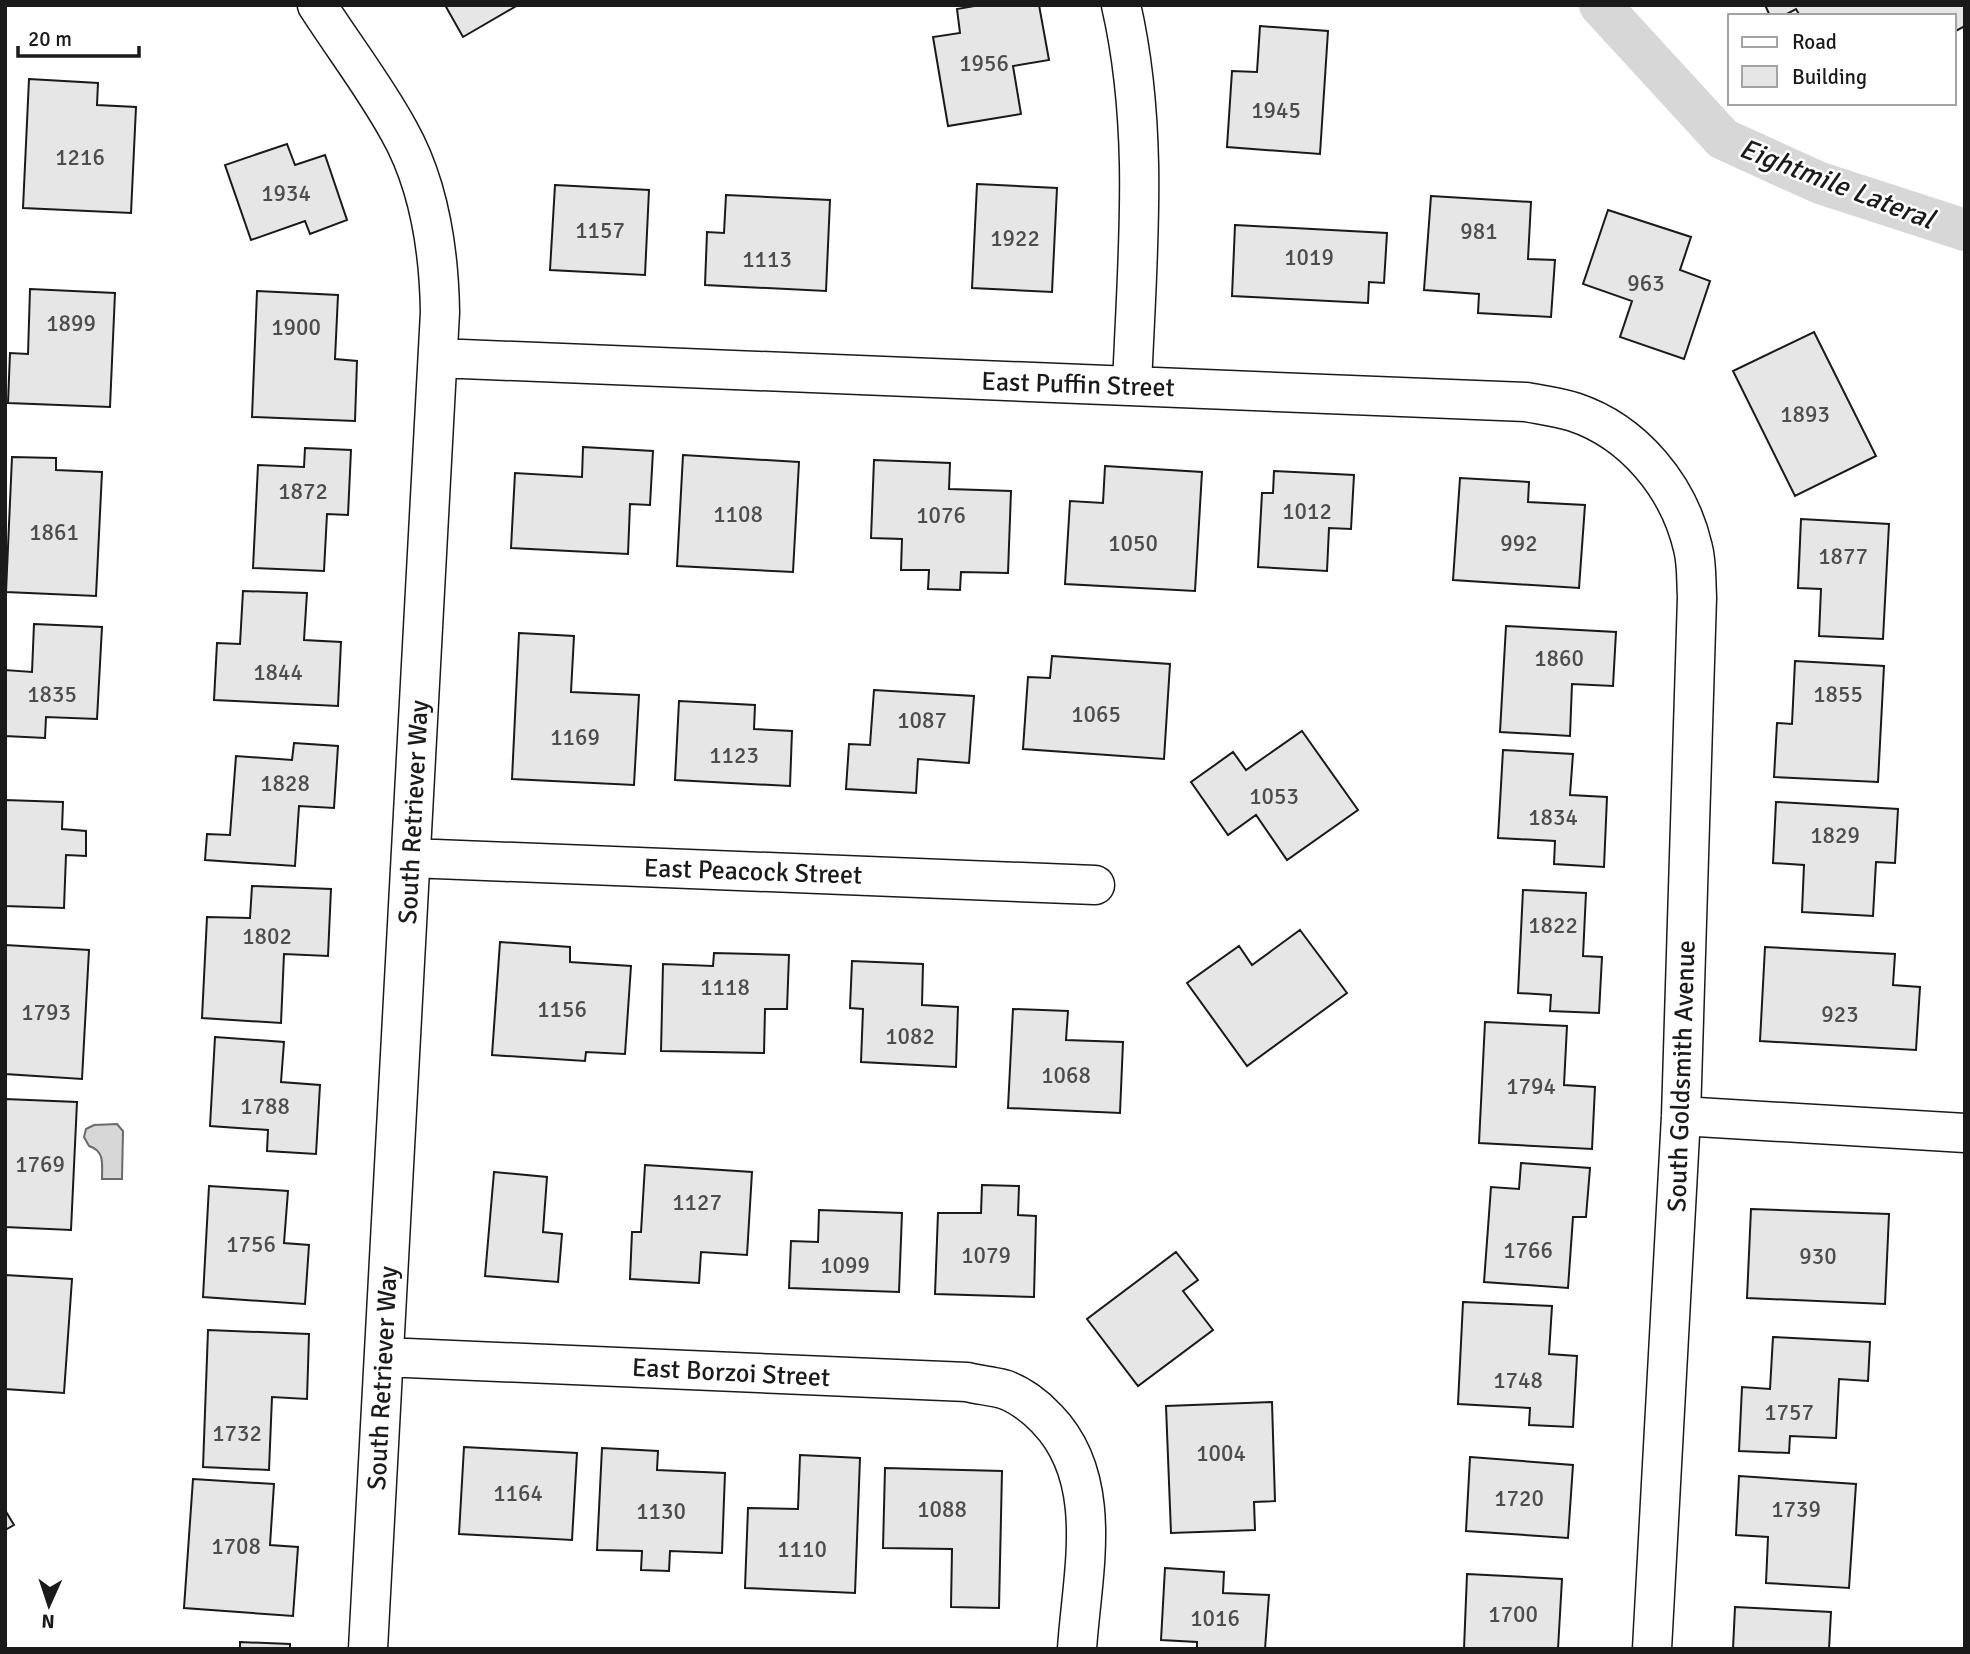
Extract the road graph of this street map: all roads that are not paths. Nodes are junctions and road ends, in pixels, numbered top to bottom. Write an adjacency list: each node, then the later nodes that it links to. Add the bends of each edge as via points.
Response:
1 (317, 5): 3 (street, South Retriever Way, via 400,131 419,174 439,266)
2 (1121, 5): 4 (street, via 1140,135)
3 (438, 358): 4 (street, East Puffin Street); 6 (street, South Retriever Way)
4 (1132, 386): 5 (street, East Puffin Street, via 1526,402 1574,412 1617,433 1653,466)
5 (1679, 506): 8 (street, South Goldsmith Avenue, via 1694,550 1697,597)
6 (411, 858): 7 (street, East Peacock Street); 10 (street, South Retriever Way)
7 (1096, 885)
8 (1681, 1116): 9 (street); 13 (street, South Goldsmith Avenue)
9 (1965, 1133)
10 (384, 1357): 11 (street, South Retriever Way); 12 (street, East Borzoi Street, via 967,1382 1006,1390 1038,1408 1061,1433 1079,1467 1086,1507)
11 (368, 1649)
12 (1077, 1649)
13 (1652, 1649)

